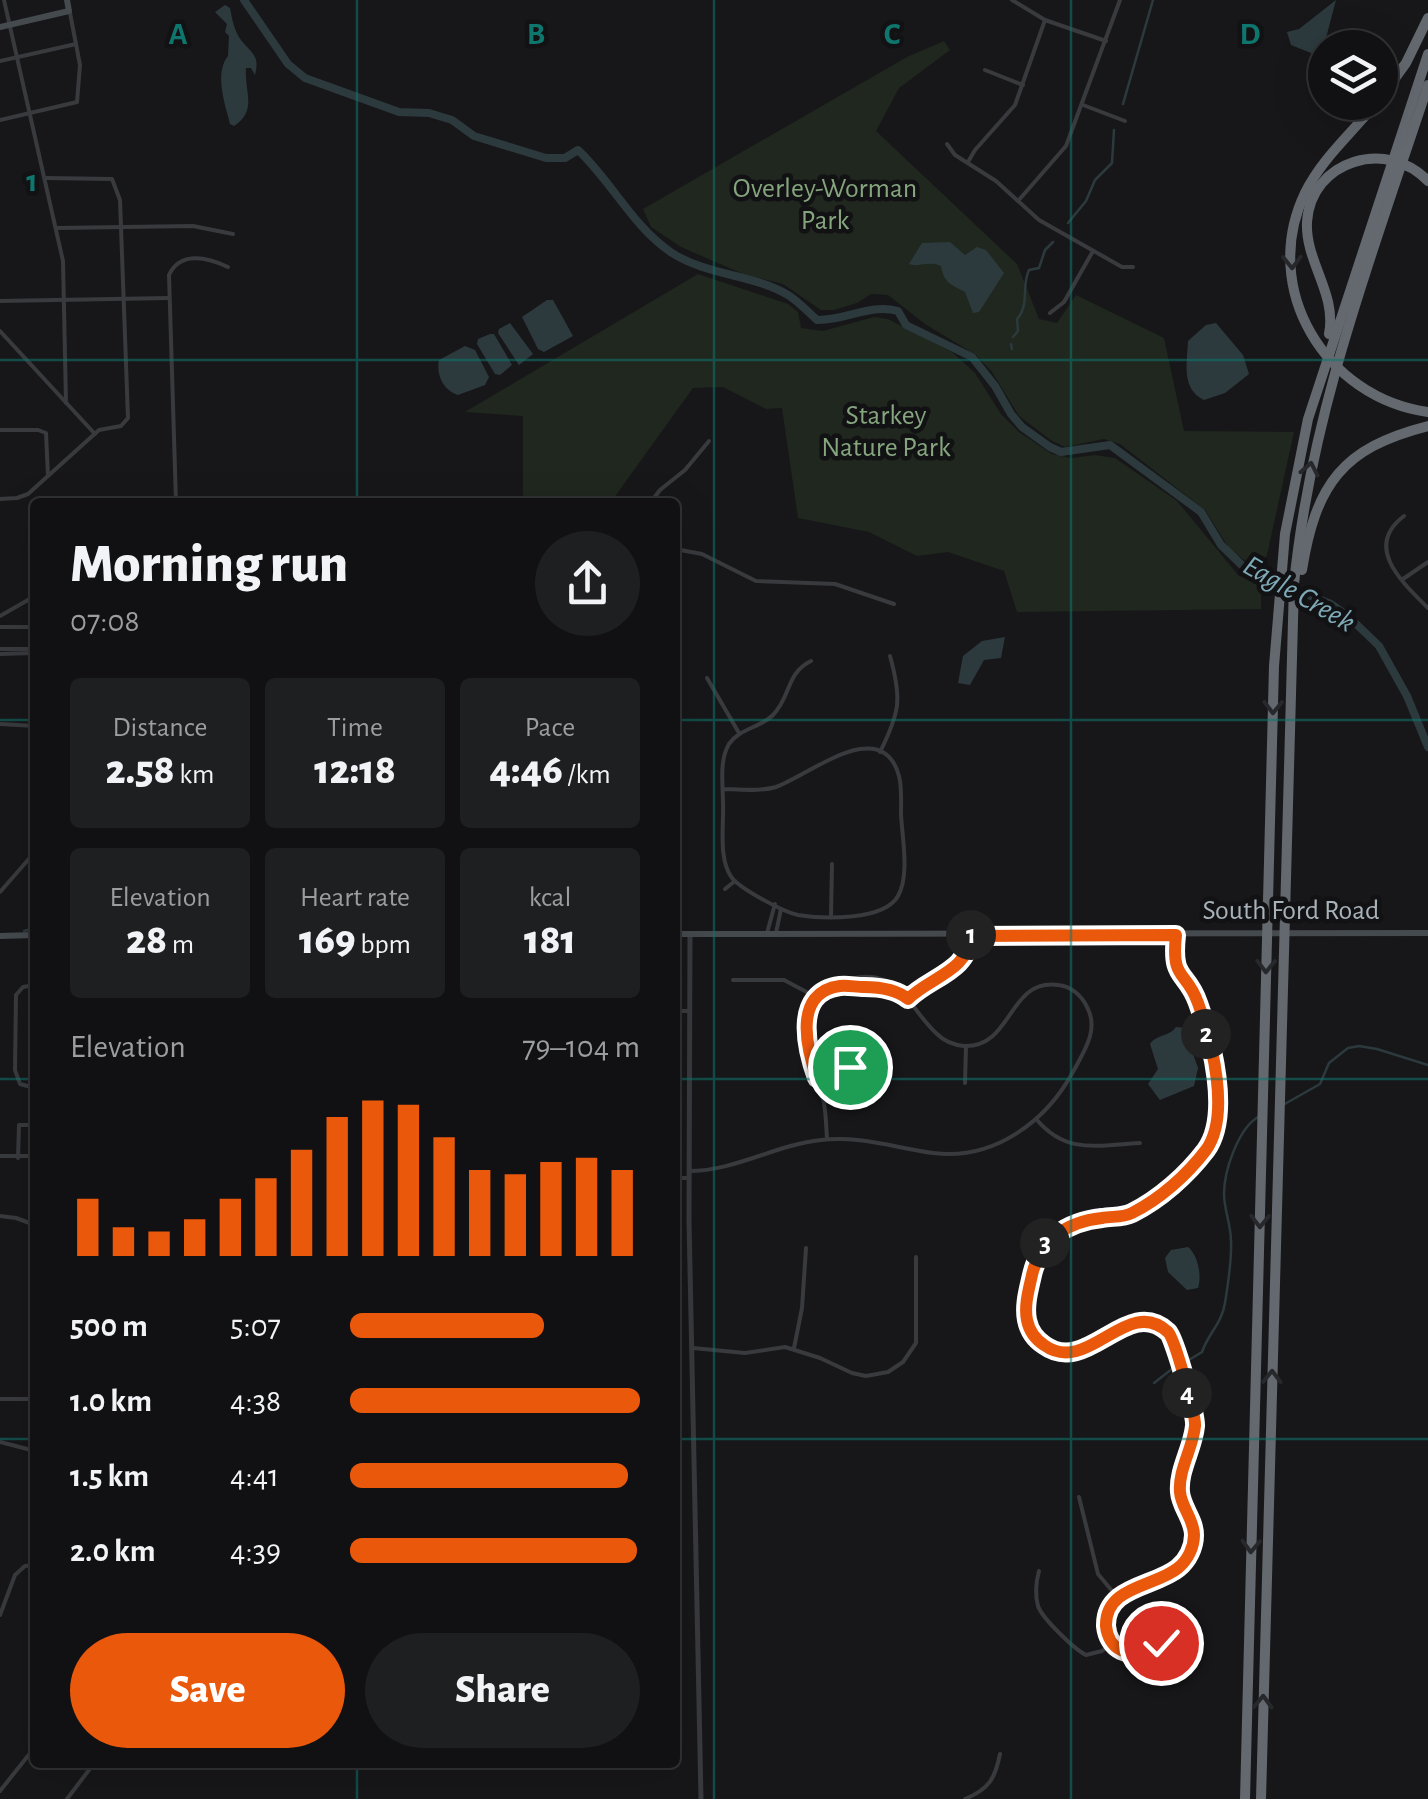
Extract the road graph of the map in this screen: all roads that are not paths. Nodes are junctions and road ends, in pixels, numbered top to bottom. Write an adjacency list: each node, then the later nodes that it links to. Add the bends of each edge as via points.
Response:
1 (4, 0): 8 (street)
2 (67, 0): 5 (main road)
3 (1012, 0): 7 (street)
4 (1120, 0): 10 (street)
5 (70, 11): 8 (main road); 11 (street)
6 (1428, 18): 16 (highway)
7 (1045, 20): 10 (street); 17 (street)
8 (10, 24): 9 (main road); 13 (street)
9 (0, 27)
10 (1106, 40): 19 (street)
11 (76, 44): 13 (street); 20 (street, via 78,102)
12 (1428, 54): 41 (highway)
13 (17, 58): 14 (street); 20 (street)
14 (0, 61)
15 (985, 70): 17 (street)
16 (1398, 74)
17 (1023, 85): 25 (street, via 1009,115)
18 (1428, 85): 55 (highway, one-way to 18, via 1327,396)
19 (1083, 105): 23 (street); 28 (street, via 1066,146)
20 (30, 114): 21 (street); 26 (street)
21 (0, 120)
22 (1362, 120): 43 (highway, one-way to 43, via 1315,175 1295,222 1293,289 1315,342 1346,376 1377,397)
23 (1125, 121)
24 (947, 144): 25 (street)
25 (968, 163): 28 (street)
26 (45, 178): 29 (street, via 112,179); 30 (street)
27 (1428, 181): 41 (highway, via 1381,157 1334,172 1318,188 1308,240 1331,315)
28 (1018, 201): 32 (street)
29 (122, 226): 30 (street); 31 (street, via 193,226); 35 (street)
30 (56, 228): 37 (street)
31 (234, 234)
32 (1092, 251): 34 (street); 39 (street, via 1064,302)
33 (228, 266): 36 (street, via 194,258 178,262 169,276)
34 (1133, 267)
35 (124, 298): 36 (street); 37 (street); 46 (street, via 128,418)
36 (169, 298): 49 (street)
37 (65, 299): 38 (street); 42 (street)
38 (0, 301)
39 (1050, 313)
40 (0, 331): 42 (street)
41 (1319, 379): 137 (highway, one-way to 137, via 1295,476 1276,616)
42 (66, 403): 46 (street)
43 (1428, 412)
44 (1428, 426): 55 (highway, via 1376,444 1337,475 1312,518)
45 (0, 430): 48 (street, via 46,433)
46 (95, 434): 48 (street)
47 (709, 440): 50 (street)
48 (48, 476): 51 (street, via 22,497)
49 (176, 498)
50 (655, 498)
51 (0, 499)
52 (1404, 516): 56 (street, via 1385,545)
53 (680, 550): 58 (street, via 756,580 835,584)
54 (1428, 562): 56 (street)
55 (1299, 567): 138 (highway, one-way to 55, via 1290,655)
56 (1402, 580): 59 (street)
57 (30, 599): 60 (street)
58 (894, 604)
59 (1428, 608)
60 (0, 616)
61 (0, 627): 62 (street)
62 (30, 627)
63 (0, 651): 64 (street)
64 (30, 651)
65 (890, 656): 71 (street, via 900,702)
66 (811, 661): 70 (street, via 795,671 771,716)
67 (707, 678): 70 (street)
68 (0, 724): 69 (street)
69 (30, 726)
70 (739, 734): 72 (street, via 724,754)
71 (880, 752): 72 (street, via 848,751 770,789); 80 (street, via 899,777 900,892 878,913)
72 (723, 789): 75 (street, via 724,859)
73 (30, 858): 77 (street)
74 (832, 864): 80 (street)
75 (735, 881): 76 (street); 78 (street)
76 (725, 889)
77 (0, 892)
78 (775, 904): 79 (street); 81 (street)
79 (781, 908): 80 (street); 81 (street)
80 (832, 915)
81 (772, 933): 84 (main road, South Ford Road); 88 (main road, South Ford Road)
82 (1428, 933): 86 (main road, South Ford Road)
83 (680, 934): 84 (main road, South Ford Road)
84 (690, 934): 98 (street)
85 (30, 935): 87 (main road)
86 (1176, 935): 89 (main road, South Ford Road); 126 (street, via 1175,965 1198,1002 1218,1091 1215,1134 1176,1182 1131,1214 1094,1219 1048,1240 1036,1257 1026,1307 1034,1336 1060,1352 1082,1351 1140,1323 1164,1329 1178,1350 1195,1422 1180,1491 1193,1544 1178,1568)
87 (0, 936)
88 (960, 936): 89 (main road, South Ford Road); 90 (street)
89 (970, 936): 90 (street, via 966,955)
90 (951, 969): 96 (street)
91 (733, 980): 95 (street, via 784,980)
92 (30, 986): 103 (street, via 16,995 18,1081)
93 (838, 986): 94 (street); 94 (street, via 875,977); 95 (street)
94 (900, 992): 96 (street)
95 (818, 998): 101 (street, via 805,1033)
96 (908, 999): 99 (street, via 940,1037)
97 (680, 1011): 98 (street)
98 (688, 1011): 111 (street)
99 (966, 1046): 102 (street); 104 (street, via 993,1038 1019,1000 1038,986 1066,986 1082,998 1092,1022 1088,1043 1056,1101)
100 (886, 1073): 101 (street, via 863,1064)
101 (817, 1078): 106 (street)
102 (965, 1083)
103 (30, 1087)
104 (1036, 1120): 106 (street, via 1000,1143 950,1154); 107 (street, via 1071,1144)
105 (30, 1125): 110 (street, via 19,1126)
106 (826, 1139): 111 (street)
107 (1140, 1143)
108 (0, 1156): 110 (street)
109 (30, 1157): 110 (street)
110 (18, 1158)
111 (689, 1174): 112 (street); 117 (street)
112 (680, 1177)
113 (0, 1216): 114 (street)
114 (30, 1224)
115 (806, 1248): 118 (street)
116 (916, 1257): 118 (street, via 916,1339 903,1362 866,1376)
117 (693, 1348): 118 (street, via 745,1354); 135 (street)
118 (794, 1348)
119 (0, 1399): 120 (street)
120 (30, 1399)
121 (0, 1442): 122 (street)
122 (30, 1450)
123 (1079, 1497): 126 (street, via 1098,1574)
124 (30, 1566): 127 (street, via 15,1575)
125 (1038, 1572): 128 (street, via 1040,1610 1070,1645 1086,1655)
126 (1118, 1598): 128 (street, via 1106,1620)
127 (0, 1615)
128 (1112, 1643): 129 (street, via 1124,1652)
129 (1158, 1652)
130 (30, 1753): 133 (street)
131 (1000, 1754): 136 (street, via 995,1778)
132 (90, 1768): 134 (street)
133 (0, 1790)
134 (67, 1799)
135 (701, 1799)
136 (964, 1799)
137 (1245, 1799)
138 (1261, 1799)

